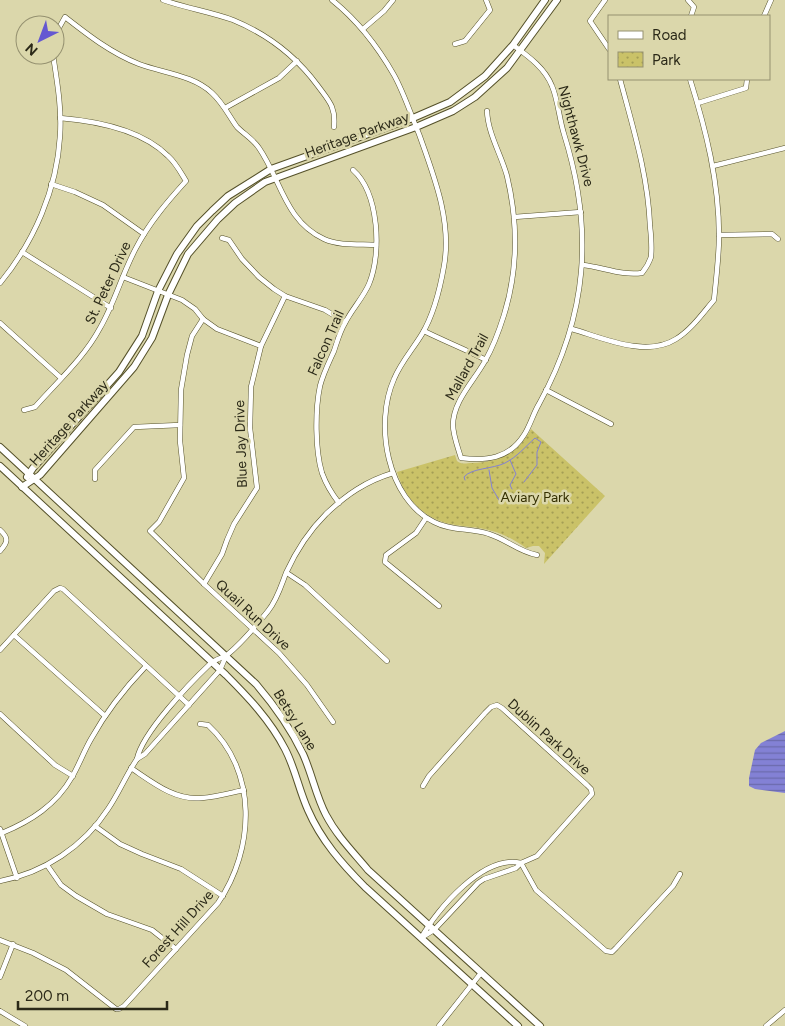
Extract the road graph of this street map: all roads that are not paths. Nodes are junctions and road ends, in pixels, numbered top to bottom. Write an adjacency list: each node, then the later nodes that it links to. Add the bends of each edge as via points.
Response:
1 (163, 0): 18 (street, via 232,20 266,36)
2 (332, 0): 13 (street)
3 (394, 0): 13 (street)
4 (486, 0): 14 (street, via 490,10 465,41)
5 (545, 0): 15 (main road, Heritage Parkway)
6 (557, 0): 17 (main road, Heritage Parkway)
7 (605, 0): 16 (street, via 590,20)
8 (688, 0): 10 (street, via 694,6)
9 (771, 0): 11 (street)
10 (692, 15)
11 (764, 15)
12 (65, 17): 24 (street, via 88,36 138,64 173,73 212,92)
13 (363, 29): 27 (street, via 394,76)
14 (455, 44)
15 (513, 45): 17 (street, Nighthawk Drive); 27 (main road, Heritage Parkway, via 485,76 450,102)
16 (608, 47)
17 (520, 50): 29 (main road, Heritage Parkway, via 507,68 476,96 453,111); 36 (street, Nighthawk Drive, via 538,65 552,86 574,165)
18 (297, 61): 24 (street, via 279,78); 28 (street, via 316,82 336,113)
19 (54, 65): 26 (street)
20 (620, 80): 44 (street, via 645,176 650,257 642,274 631,275)
21 (690, 80): 23 (street)
22 (747, 80): 23 (street, via 746,88)
23 (698, 103): 31 (street)
24 (225, 108): 32 (street, via 238,127 258,146)
25 (486, 111): 37 (street, Mallard Trail, via 506,175)
26 (60, 118): 35 (street); 38 (street, St. Peter Drive, via 110,126 150,142 168,156 186,181)
27 (413, 118): 29 (street); 32 (main road, Heritage Parkway)
28 (334, 127)
29 (416, 127): 34 (main road, Heritage Parkway); 55 (street, via 434,178 446,236 439,292)
30 (785, 148): 31 (street)
31 (712, 166): 39 (street)
32 (271, 169): 34 (street); 47 (main road, Heritage Parkway, via 228,196 197,226 177,254)
33 (353, 170): 42 (street, Falcon Trail, via 360,176 370,201 377,228)
34 (275, 178): 42 (street, via 291,211 305,228 325,240); 48 (main road, Heritage Parkway, via 235,203 218,219 188,254)
35 (51, 184): 38 (street, via 103,205); 43 (street, via 34,232)
36 (581, 212): 37 (street); 44 (street, Nighthawk Drive)
37 (514, 217): 57 (street, Mallard Trail, via 515,254 510,293)
38 (144, 234): 45 (street, St. Peter Drive)
39 (719, 235): 41 (street, via 772,234); 54 (street, via 714,300 676,339 656,348 637,347)
40 (222, 238): 49 (street, via 229,240 258,277)
41 (778, 239)
42 (376, 245): 52 (street, Falcon Trail, via 369,283)
43 (22, 252): 46 (street); 50 (street)
44 (583, 265): 54 (street, Nighthawk Drive)
45 (122, 276): 47 (street); 50 (street, St. Peter Drive)
46 (0, 283)
47 (158, 291): 48 (street); 67 (main road, Heritage Parkway, via 142,336 119,372)
48 (168, 295): 51 (street, via 182,300); 67 (main road, Heritage Parkway, via 152,338 134,367 40,475)
49 (285, 296): 52 (street, via 325,310); 56 (street, Blue Jay Drive)
50 (111, 308): 58 (street, St. Peter Drive, via 84,353)
51 (203, 319): 56 (street, via 217,329); 61 (street, via 192,336 187,355)
52 (345, 322): 70 (street, Falcon Trail, via 320,386 317,420 322,473)
53 (0, 323): 58 (street)
54 (572, 329): 59 (street, Nighthawk Drive)
55 (424, 330): 57 (street); 66 (street, via 399,368 387,400 384,423)
56 (261, 346): 76 (street, Blue Jay Drive, via 251,388 250,428 257,488 234,524 222,554)
57 (486, 360): 64 (street, Mallard Trail, via 454,412 453,427)
58 (61, 378): 60 (street, St. Peter Drive, via 35,407)
59 (546, 390): 62 (street); 64 (street, Nighthawk Drive, via 524,436 514,447 499,457)
60 (24, 410)
61 (180, 424): 68 (street, via 134,427 95,470); 76 (street, Quail Run Drive, via 184,478 159,522 150,531)
62 (611, 424)
63 (0, 448): 67 (main road, Betsy Lane)
64 (461, 458)
65 (0, 466): 69 (main road, Betsy Lane)
66 (393, 473): 70 (street, via 375,478); 71 (street, via 402,495)
67 (31, 476): 69 (main road, Heritage Parkway); 81 (main road, Betsy Lane)
68 (95, 479)
69 (22, 487): 83 (main road, Betsy Lane)
70 (339, 503): 75 (street, via 307,537)
71 (426, 518): 74 (street, via 444,526 491,534 525,552); 77 (street, via 416,533 384,558)
72 (0, 530): 73 (street, via 8,540)
73 (1, 550)
74 (537, 554)
75 (287, 573): 78 (street, via 273,604); 82 (street, via 305,585)
76 (204, 584): 78 (street, Quail Run Drive)
77 (439, 606)
78 (253, 629): 81 (street); 90 (street, Quail Run Drive, via 279,653)
79 (14, 635): 80 (street); 84 (street, via 60,588); 89 (street)
80 (0, 650)
81 (226, 656): 83 (street); 85 (street); 109 (main road, Betsy Lane, via 266,696 292,734 337,833 368,870)
82 (387, 661)
83 (212, 662): 85 (main road, Betsy Lane); 86 (street)
84 (146, 666): 86 (street); 89 (street)
85 (220, 670): 87 (street); 111 (main road, Betsy Lane, via 258,708 286,750 308,811 325,840 365,887)
86 (180, 696): 87 (street); 92 (street, via 147,737)
87 (189, 705): 92 (street)
88 (0, 714): 94 (street, via 55,765)
89 (105, 716): 94 (street)
90 (333, 722)
91 (200, 724): 96 (street, Forest Hill Drive, via 208,724 225,745)
92 (137, 759): 93 (street)
93 (130, 768): 96 (street, via 178,796 200,798); 97 (street)
94 (73, 776): 98 (street, via 40,814)
95 (423, 786): 99 (street, Dublin Park Drive, via 428,776 485,713 495,706 502,708 592,794 542,852)
96 (244, 790): 106 (street, Forest Hill Drive, via 244,840 233,878)
97 (96, 826): 100 (street, via 70,850); 106 (street, via 120,844 181,869)
98 (1, 831): 103 (street)
99 (521, 863): 101 (street, Dublin Park Drive, via 500,865); 102 (street, via 536,890 606,952 616,948 673,886); 104 (street, Dublin Park Drive, via 516,868)
100 (47, 865): 103 (street); 114 (street, via 55,879 76,896 108,914 152,930)
101 (478, 874): 104 (street); 107 (street, Dublin Park Drive)
102 (680, 874)
103 (17, 878): 105 (street)
104 (482, 880): 108 (street, Dublin Park Drive)
105 (0, 882)
106 (223, 896): 114 (street, Forest Hill Drive)
107 (448, 903): 108 (street); 109 (street, Dublin Park Drive)
108 (454, 908): 110 (street, Dublin Park Drive)
109 (428, 925): 110 (main road, Betsy Lane); 111 (street, Dublin Park Drive)
110 (434, 930): 111 (street, Dublin Park Drive); 115 (main road, Betsy Lane)
111 (421, 938): 117 (main road, Betsy Lane)
112 (0, 940): 113 (street)
113 (13, 944): 114 (street, Forest Hill Drive, via 66,970 119,1009); 116 (street)
114 (176, 949)
115 (481, 973): 117 (street); 123 (main road, Betsy Lane)
116 (0, 977)
117 (472, 984): 121 (street); 122 (main road, Betsy Lane)
118 (785, 1010): 124 (street)
119 (0, 1011): 120 (street)
120 (25, 1026)
121 (439, 1026)
122 (518, 1026)
123 (540, 1026)
124 (766, 1026)

